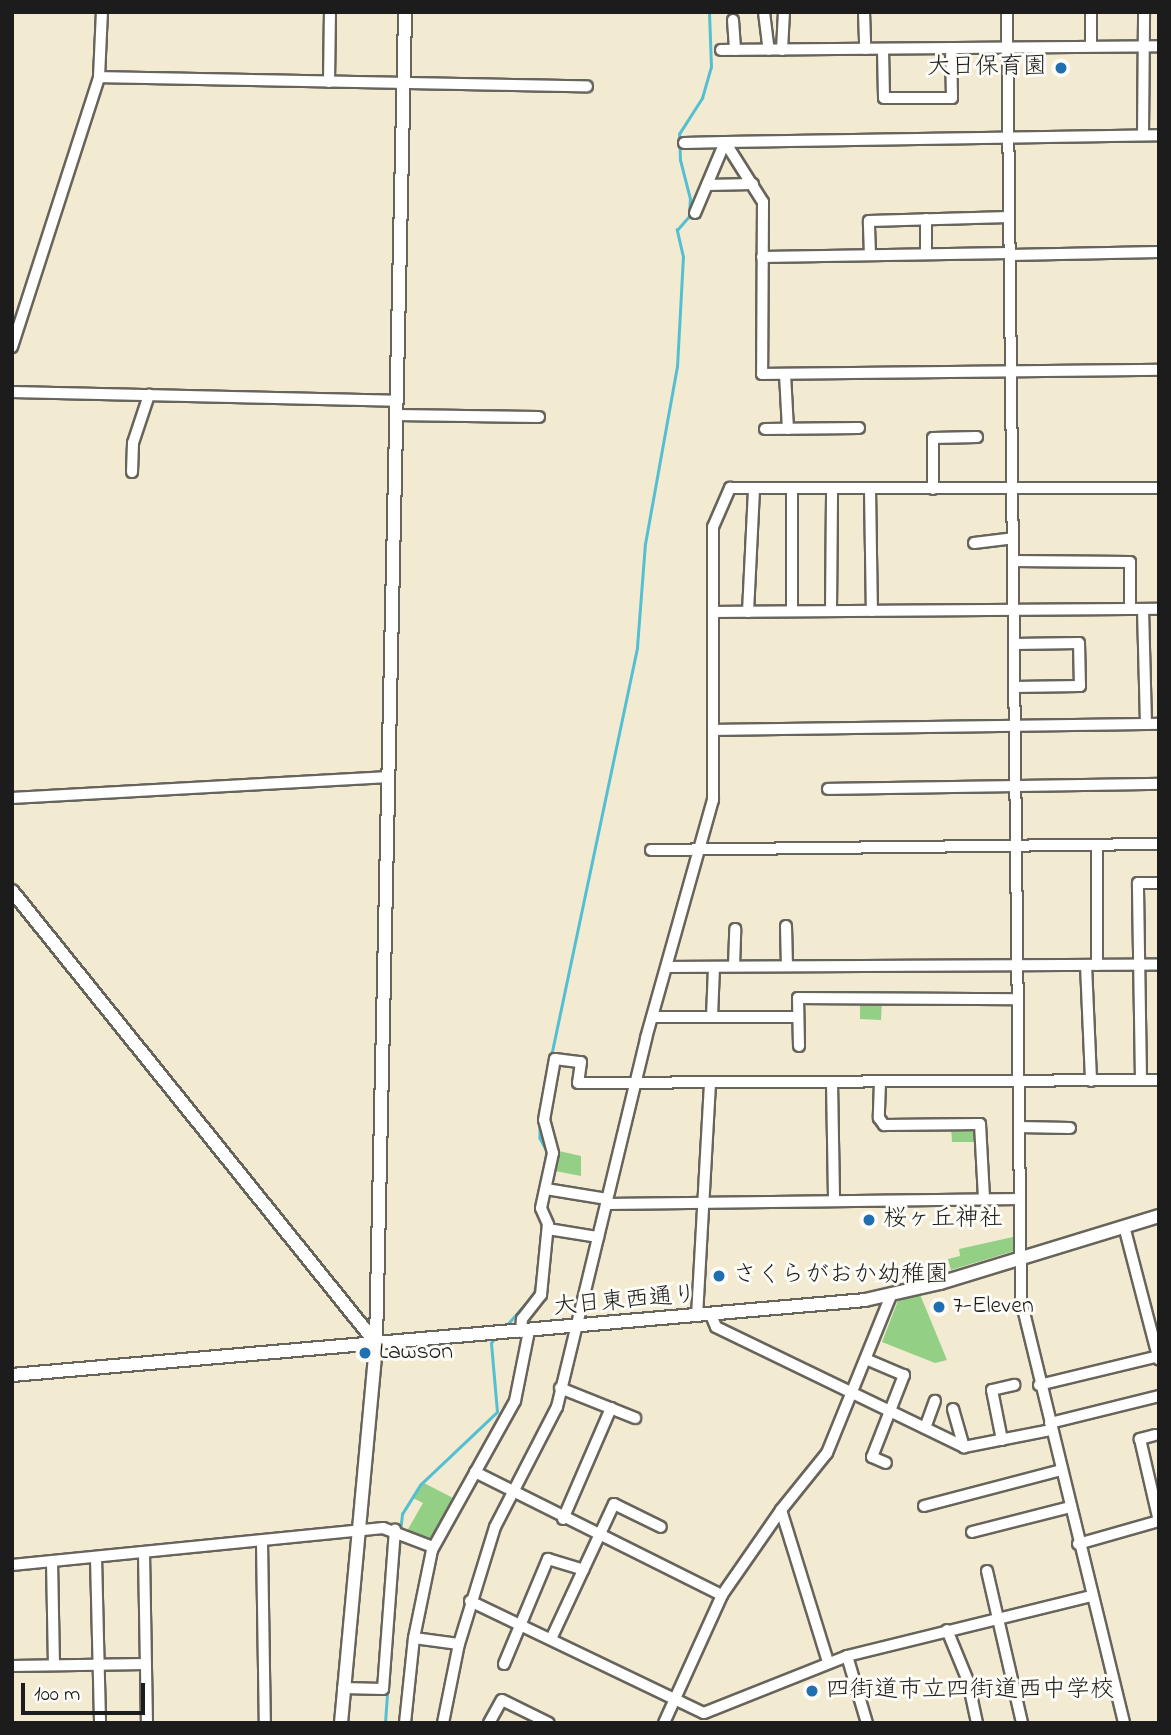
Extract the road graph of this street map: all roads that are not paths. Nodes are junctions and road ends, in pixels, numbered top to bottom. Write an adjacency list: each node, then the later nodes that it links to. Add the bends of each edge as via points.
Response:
1 (102, 12): 22 (street)
2 (330, 12): 23 (street)
3 (405, 12): 24 (street)
4 (764, 12): 19 (street)
5 (784, 12): 20 (street)
6 (864, 12): 21 (street)
7 (1007, 12): 14 (street)
8 (1091, 12): 11 (street)
9 (1144, 12): 12 (street)
10 (733, 20): 18 (street)
11 (1091, 46): 12 (street); 14 (street)
12 (1143, 46): 13 (street); 26 (street)
13 (1159, 46)
14 (1007, 47): 15 (street); 28 (street)
15 (951, 48): 16 (street); 16 (street, via 952,98 884,98)
16 (883, 49): 21 (street)
17 (721, 50): 18 (street)
18 (734, 50): 19 (street)
19 (769, 50): 20 (street)
20 (782, 50): 21 (street)
21 (865, 50)
22 (99, 77): 23 (street); 41 (street)
23 (329, 82): 24 (street)
24 (403, 84): 25 (street); 47 (street)
25 (587, 86)
26 (1143, 135): 27 (street); 28 (street)
27 (1159, 135)
28 (1009, 137): 29 (street); 34 (street)
29 (725, 142): 30 (street); 31 (street); 32 (street)
30 (684, 143)
31 (753, 184): 32 (street); 40 (street, via 763,202)
32 (707, 186): 33 (street)
33 (695, 213)
34 (1009, 217): 35 (street); 38 (street)
35 (926, 219): 37 (street); 39 (street, via 869,221)
36 (1159, 252): 38 (street)
37 (926, 254): 38 (street); 39 (street)
38 (1010, 254): 43 (street)
39 (870, 255): 40 (street)
40 (762, 257): 44 (street, via 762,374)
41 (12, 347)
42 (1159, 370): 43 (street)
43 (1011, 372): 44 (street); 61 (street)
44 (785, 374): 52 (street)
45 (12, 393): 46 (street)
46 (149, 395): 47 (street); 54 (street, via 133,443)
47 (396, 401): 48 (street)
48 (396, 415): 49 (street); 80 (street)
49 (539, 417)
50 (859, 428): 52 (street)
51 (765, 429): 52 (street)
52 (788, 429)
53 (977, 437): 60 (street, via 933,438)
54 (132, 472)
55 (1159, 488): 61 (street)
56 (754, 489): 57 (street); 69 (street); 73 (street, via 730,488 713,527)
57 (792, 489): 58 (street); 70 (street)
58 (832, 489): 59 (street); 71 (street)
59 (870, 489): 60 (street); 72 (street)
60 (933, 489): 61 (street)
61 (1012, 489): 62 (street)
62 (1013, 538): 63 (street); 64 (street)
63 (974, 543)
64 (1013, 561): 65 (street, via 1130,562); 68 (street)
65 (1130, 609): 66 (street); 68 (street)
66 (1143, 609): 67 (street); 76 (street)
67 (1159, 609)
68 (1013, 610): 72 (street); 74 (street)
69 (748, 611): 70 (street); 73 (street)
70 (792, 611): 71 (street)
71 (831, 611): 72 (street)
72 (872, 611)
73 (714, 612): 79 (street)
74 (1014, 644): 75 (street); 75 (street, via 1079,643 1080,685)
75 (1014, 687): 78 (street)
76 (1146, 724): 77 (street); 78 (street)
77 (1159, 724)
78 (1015, 726): 79 (street); 82 (street)
79 (715, 730): 89 (street, via 713,800)
80 (388, 777): 84 (street); 133 (street)
81 (1159, 784): 82 (street)
82 (1015, 785): 83 (street); 87 (street)
83 (828, 789)
84 (12, 797)
85 (1159, 844): 86 (street)
86 (1097, 845): 87 (street); 97 (street)
87 (1016, 846): 89 (street); 96 (street)
88 (651, 850): 89 (street)
89 (700, 850): 100 (street)
90 (1159, 883): 94 (street, via 1138,883)
91 (12, 891): 133 (street)
92 (786, 926): 99 (street)
93 (734, 929): 98 (street)
94 (1139, 964): 95 (street); 97 (street); 107 (street)
95 (1159, 964)
96 (1017, 965): 97 (street); 99 (street); 102 (street)
97 (1091, 965): 110 (street)
98 (734, 966): 99 (street); 101 (street)
99 (786, 966)
100 (667, 967): 101 (street); 103 (street)
101 (714, 967): 104 (street)
102 (1017, 999): 105 (street, via 798,998); 109 (street)
103 (653, 1017): 104 (street); 114 (street)
104 (712, 1017): 105 (street)
105 (798, 1017): 106 (street)
106 (799, 1046)
107 (1141, 1080): 108 (street); 110 (street)
108 (1159, 1080)
109 (1018, 1081): 110 (street); 113 (street); 115 (street)
110 (1091, 1081)
111 (710, 1082): 112 (street); 114 (street); 122 (street)
112 (832, 1082): 113 (street); 120 (street)
113 (880, 1082): 118 (street, via 879,1118 884,1125 980,1124)
114 (636, 1083): 117 (street, via 578,1083 581,1062 555,1059 544,1120 552,1146); 121 (street)
115 (1019, 1127): 116 (street); 119 (street)
116 (1070, 1128)
117 (546, 1189): 121 (street); 125 (street, via 541,1208)
118 (984, 1199): 119 (street); 120 (street)
119 (1020, 1199): 127 (street)
120 (834, 1200): 122 (street)
121 (606, 1202): 122 (street); 126 (street)
122 (703, 1203): 130 (street)
123 (1159, 1216): 124 (street, 大日東西通り)
124 (1124, 1226): 127 (street, 大日東西通り); 134 (street)
125 (548, 1229): 126 (street); 132 (street, via 541,1295 522,1319)
126 (598, 1237): 131 (street)
127 (1020, 1260): 128 (street, 大日東西通り); 138 (street, via 1021,1304)
128 (891, 1296): 129 (street, 大日東西通り); 135 (street)
129 (711, 1315): 130 (street, 大日東西通り); 140 (street, via 716,1327)
130 (697, 1316): 131 (street, 大日東西通り)
131 (576, 1328): 132 (street, 大日東西通り); 139 (street)
132 (525, 1332): 133 (street, 大日東西通り); 154 (street, via 515,1401)
133 (376, 1343): 136 (street, 大日東西通り); 163 (street)
134 (1158, 1357): 138 (street)
135 (868, 1360): 140 (street); 145 (street, via 904,1375)
136 (12, 1375)
137 (1014, 1385): 150 (street, via 992,1390)
138 (1040, 1385): 147 (street)
139 (561, 1388): 143 (street); 155 (street, via 557,1407)
140 (853, 1394): 145 (street); 158 (street, via 827,1453)
141 (1159, 1396): 147 (street)
142 (935, 1401): 148 (street)
143 (611, 1408): 146 (street); 159 (street)
144 (953, 1409): 151 (street)
145 (891, 1411): 148 (street); 152 (street, via 872,1457)
146 (635, 1419)
147 (1051, 1427): 150 (street); 153 (street)
148 (925, 1428): 151 (street)
149 (1155, 1435): 160 (street, via 1140,1439)
150 (1002, 1440): 151 (street)
151 (964, 1447)
152 (886, 1463)
153 (1061, 1470): 156 (street); 157 (street)
154 (475, 1472): 155 (street); 168 (street)
155 (511, 1493): 159 (street); 177 (street)
156 (924, 1506)
157 (1070, 1507): 164 (street); 167 (street)
158 (781, 1510): 175 (street); 185 (street)
159 (563, 1518): 165 (street)
160 (1159, 1521): 167 (street)
161 (660, 1527): 165 (street, via 614,1504)
162 (395, 1529): 163 (street); 168 (street); 191 (street, via 383,1689)
163 (356, 1530): 166 (street); 191 (street)
164 (972, 1532)
165 (599, 1536): 173 (street); 175 (street)
166 (262, 1542): 169 (street); 196 (street)
167 (1078, 1544): 176 (street)
168 (433, 1547): 181 (street)
169 (144, 1553): 170 (street); 186 (street)
170 (96, 1557): 171 (street); 190 (street)
171 (52, 1561): 172 (street); 189 (street)
172 (12, 1564)
173 (583, 1570): 179 (street, via 548,1559); 182 (street)
174 (986, 1571): 178 (street)
175 (722, 1595): 192 (street)
176 (1091, 1596): 178 (street); 205 (street)
177 (470, 1601): 179 (street); 183 (street)
178 (997, 1617): 180 (street); 204 (street)
179 (520, 1624): 182 (street); 187 (street)
180 (947, 1630): 184 (street); 203 (street, via 968,1681)
181 (414, 1638): 183 (street); 198 (street)
182 (551, 1639): 192 (street)
183 (459, 1644): 199 (street)
184 (847, 1656): 185 (street); 202 (street)
185 (828, 1662): 192 (street, via 704,1713)
186 (146, 1664): 190 (street); 195 (street)
187 (503, 1664)
188 (12, 1665): 189 (street)
189 (54, 1665): 190 (street)
190 (99, 1665): 194 (street)
191 (343, 1688): 197 (street)
192 (676, 1701): 201 (street)
193 (545, 1722): 200 (street, via 502,1700)
194 (100, 1723)
195 (147, 1723)
196 (265, 1723)
197 (341, 1723)
198 (405, 1723)
199 (443, 1723)
200 (489, 1723)
201 (664, 1723)
202 (867, 1723)
203 (977, 1723)
204 (1021, 1723)
205 (1124, 1723)

